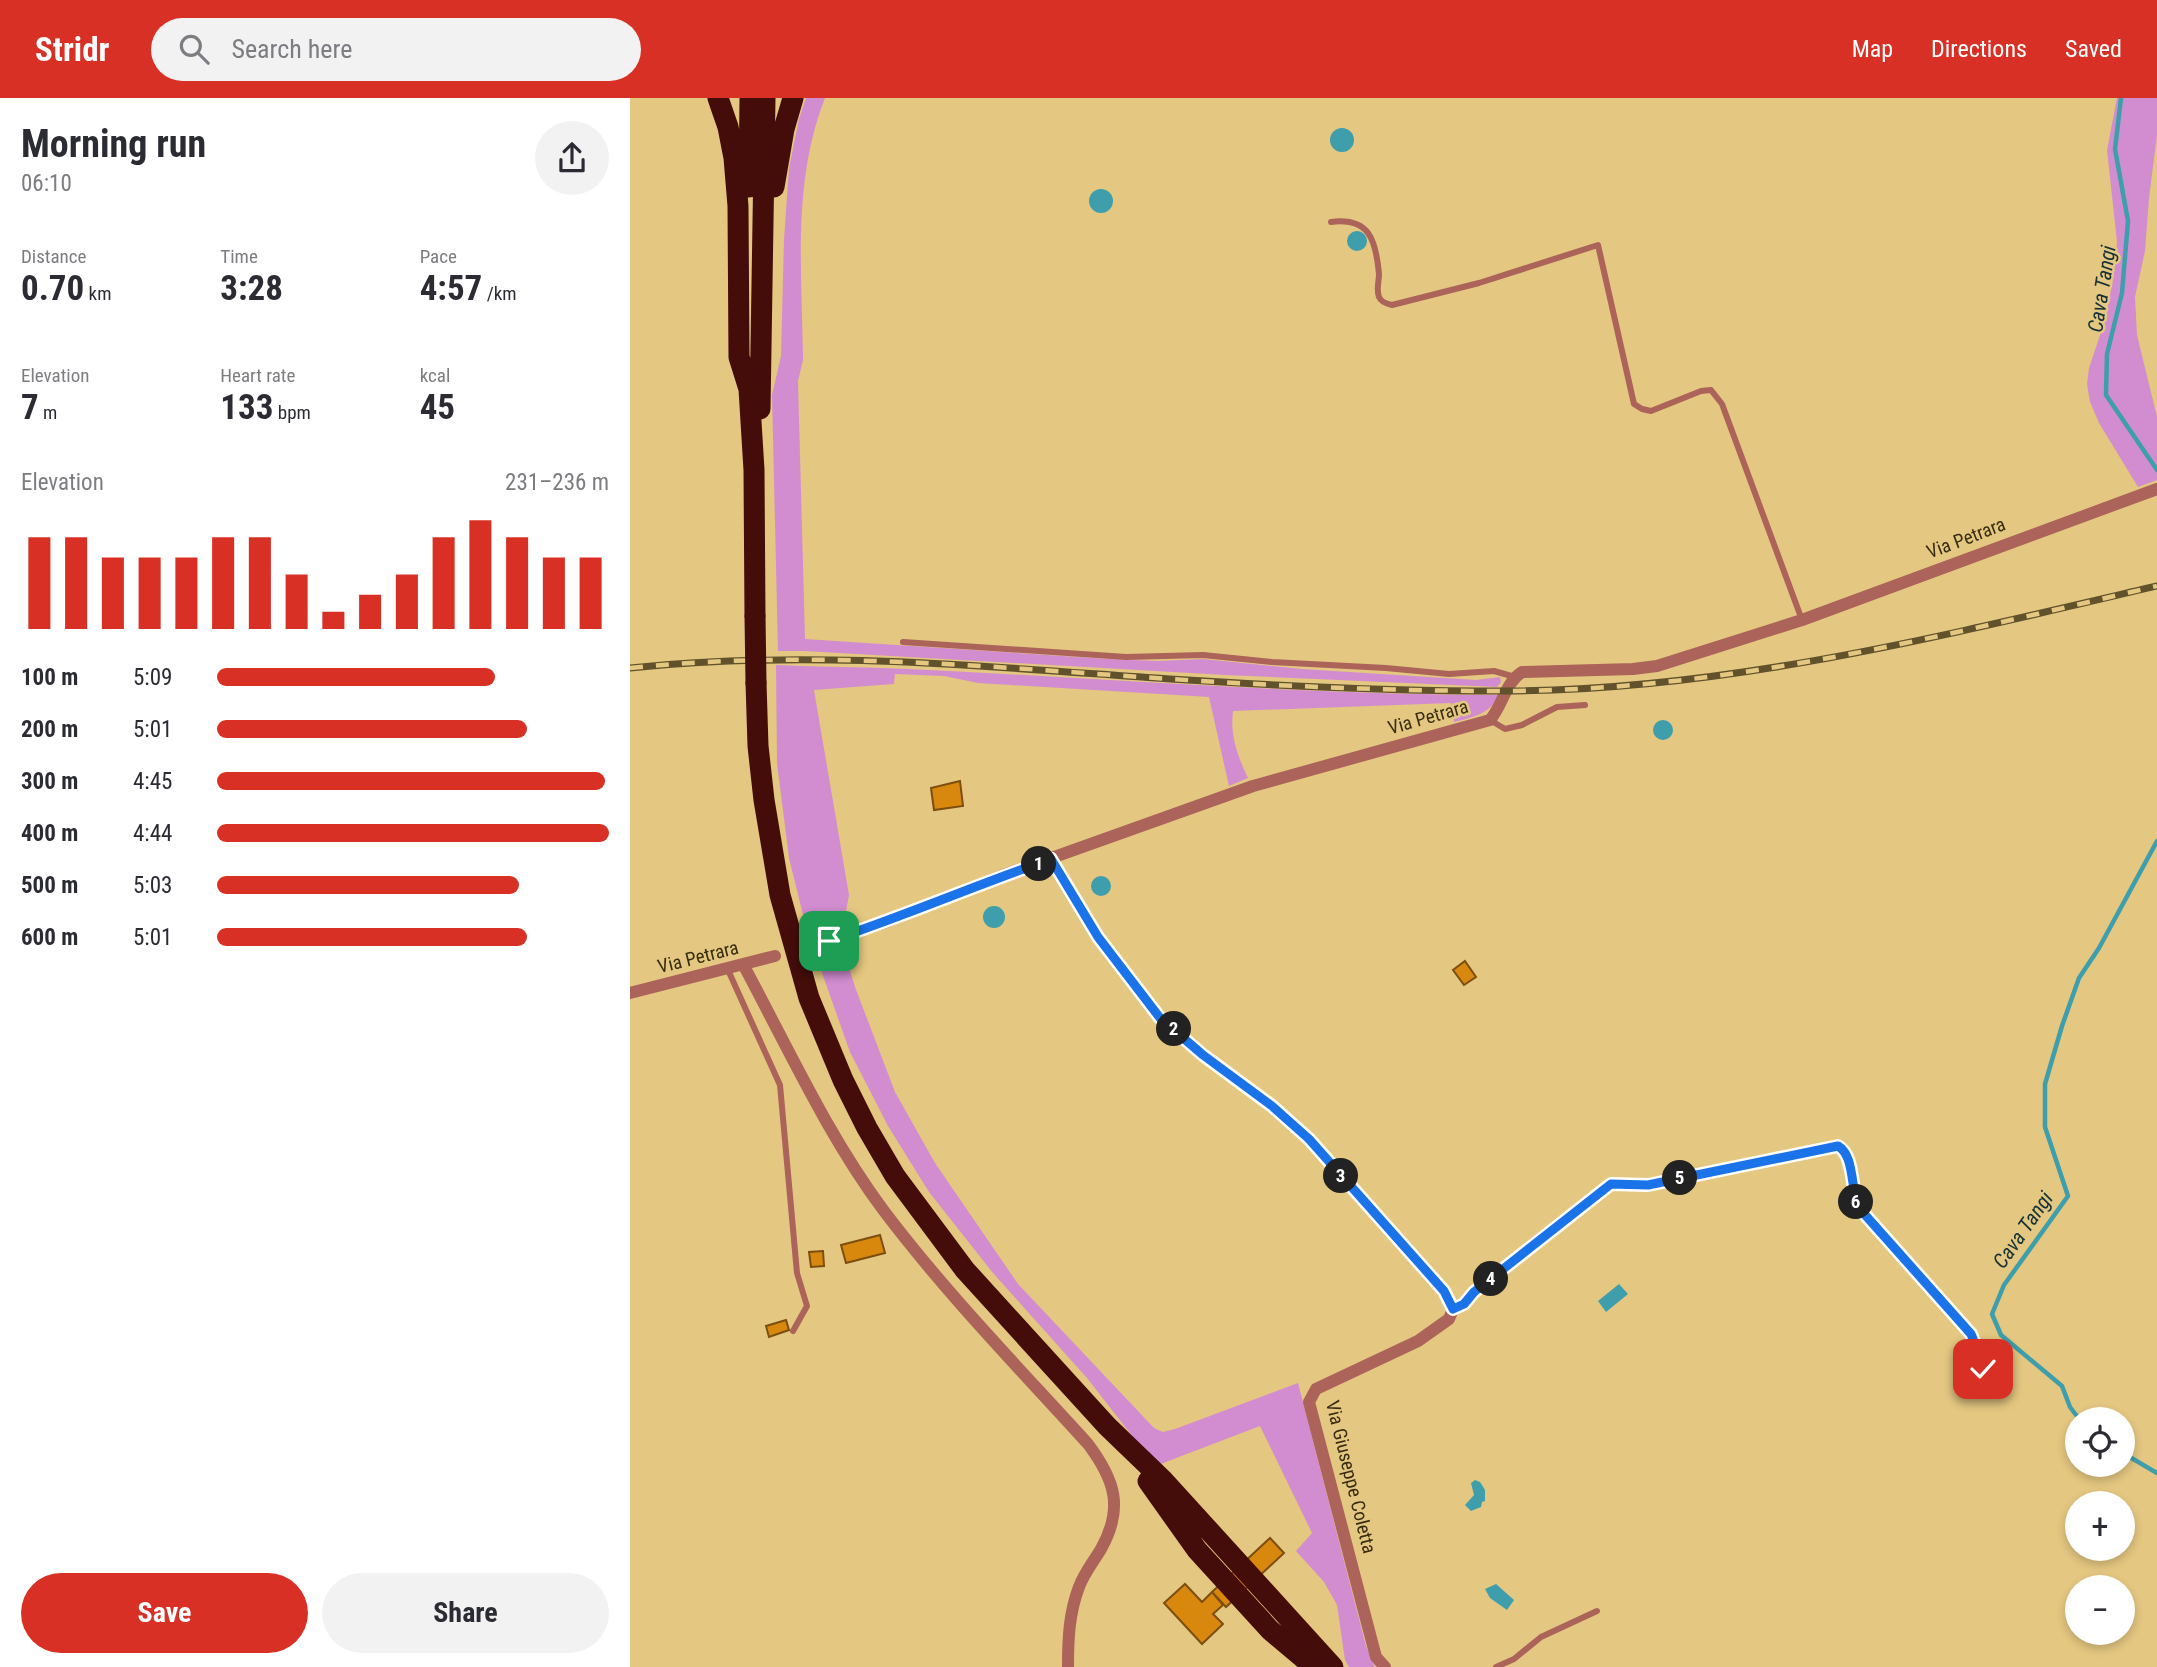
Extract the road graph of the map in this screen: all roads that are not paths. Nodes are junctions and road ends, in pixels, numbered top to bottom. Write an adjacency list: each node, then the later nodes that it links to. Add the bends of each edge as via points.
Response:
1 (718, 98): 7 (highway, via 734,158 739,357)
2 (750, 98): 7 (highway)
3 (765, 98): 6 (highway)
4 (793, 98): 6 (highway, via 774,186 771,278)
5 (1331, 222): 10 (lane, via 1345,220 1369,232 1379,296 1392,305 1598,245 1634,404 1651,411 1701,391 1717,395)
6 (762, 339): 8 (highway)
7 (749, 390): 8 (highway)
8 (754, 470): 24 (highway, bridge, via 758,746 780,895 809,998 874,1140 924,1218 965,1270)
9 (2157, 489): 10 (street, Via Petrara)
10 (1802, 621): 12 (street, Via Petrara, via 1657,666 1531,671)
11 (904, 642): 12 (lane, via 1126,657 1203,655 1450,674 1494,671)
12 (1514, 677): 14 (street, Via Petrara)
13 (1585, 705): 14 (lane, via 1557,707 1505,729)
14 (1490, 720): 15 (street, Via Petrara, via 1253,786)
15 (1051, 859): 16 (street, Via Petrara); 21 (street, via 1098,937 1160,1018 1309,1139 1444,1291)
16 (811, 946)
17 (775, 956): 18 (street, Via Petrara)
18 (744, 966): 19 (street, Via Petrara); 26 (street, via 844,1150 884,1211 1102,1463 1115,1514 1074,1603)
19 (728, 970): 20 (street, Via Petrara); 22 (lane, via 780,1085 797,1273 807,1306)
20 (630, 993)
21 (1453, 1309): 23 (lane, via 1611,1184 1648,1185 1838,1146 1848,1156 1859,1208 1971,1334 1976,1355); 29 (street, Via Giuseppe Coletta, via 1449,1319 1418,1341 1317,1389 1309,1402 1376,1657)
22 (793, 1331)
23 (1997, 1388)
24 (1107, 1426): 27 (highway, via 1197,1550 1270,1630); 28 (highway, via 1163,1480)
25 (1597, 1611): 30 (lane, via 1541,1637)
26 (1068, 1667)
27 (1316, 1667)
28 (1333, 1667)
29 (1385, 1667)
30 (1496, 1667)

